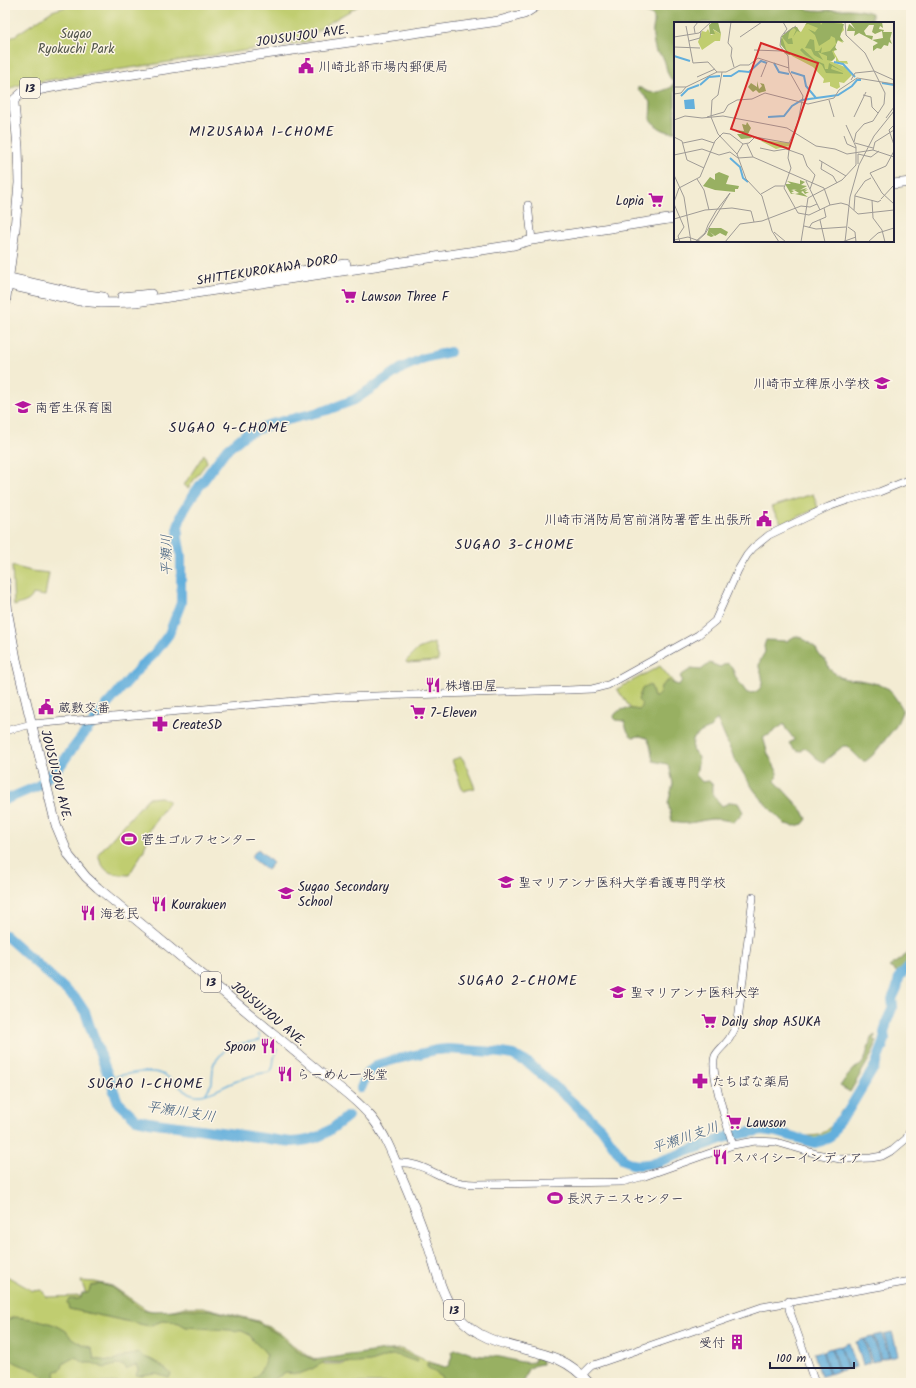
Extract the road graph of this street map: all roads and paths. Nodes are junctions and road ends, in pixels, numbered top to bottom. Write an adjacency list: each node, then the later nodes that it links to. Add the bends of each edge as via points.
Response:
1 (538, 5): 7 (main road, JOUSUIJOU AVE. / 13, via 524,14 499,21 265,54 22,93 14,100 18,147 17,207)
2 (911, 182): 3 (main road)
3 (894, 184)
4 (528, 205): 6 (street)
5 (674, 218): 6 (main road, SHITTEKUROKAWA DORO)
6 (532, 240): 7 (main road, SHITTEKUROKAWA DORO, via 516,239 124,297 80,294)
7 (7, 281): 8 (main road, JOUSUIJOU AVE. / 13)
8 (5, 305)
9 (911, 479): 11 (street, via 870,495 828,507 769,535 747,555 715,620 709,626 698,635 602,687 342,697)
10 (5, 581): 11 (main road, JOUSUIJOU AVE. / 13, via 12,638)
11 (32, 724): 12 (street); 16 (main road, JOUSUIJOU AVE. / 13, via 60,838 69,856 86,877 352,1097 373,1119)
12 (5, 732)
13 (753, 896): 15 (street, via 738,1020 729,1039 717,1052 713,1064)
14 (911, 1129): 15 (street, via 906,1139 893,1150 882,1156 860,1159 840,1160 766,1141)
15 (731, 1140): 16 (street, via 645,1176 622,1182 478,1185 451,1180 407,1162)
16 (396, 1163): 19 (main road, JOUSUIJOU AVE. / 13, via 443,1291 456,1313 468,1326 488,1338 544,1354 570,1366)
17 (911, 1281): 18 (street)
18 (789, 1301): 19 (street, via 762,1307 591,1366); 21 (street, via 789,1309)
19 (582, 1375): 20 (main road, JOUSUIJOU AVE. / 13)
20 (588, 1383)
21 (815, 1383)

